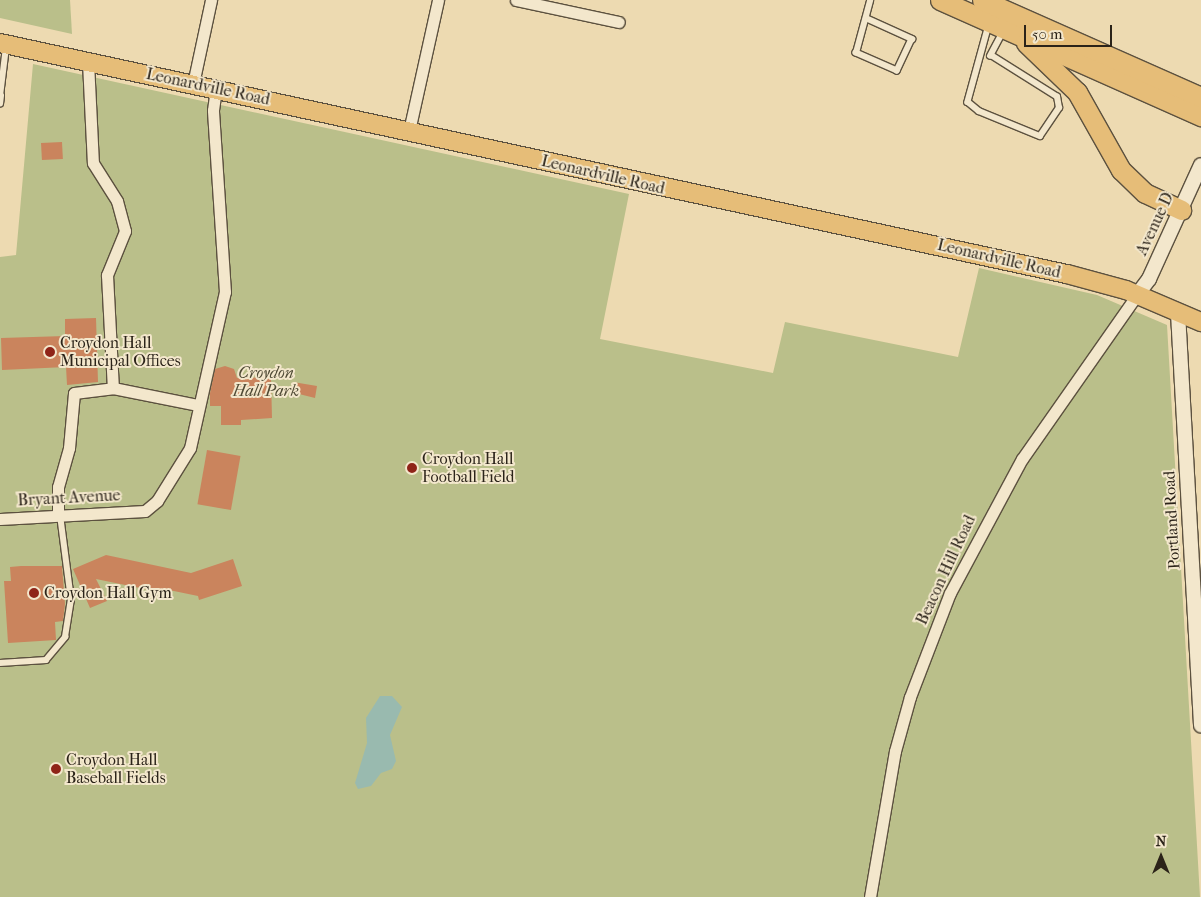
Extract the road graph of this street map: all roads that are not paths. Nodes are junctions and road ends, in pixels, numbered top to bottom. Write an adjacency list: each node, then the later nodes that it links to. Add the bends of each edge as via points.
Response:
1 (211, 0): 14 (street)
2 (438, 0): 20 (street)
3 (516, 0): 8 (street)
4 (871, 0): 7 (lane)
5 (940, 0): 9 (highway)
6 (982, 0): 17 (highway)
7 (866, 18): 7 (lane, via 856,53 897,70 912,39)
8 (619, 22)
9 (1004, 28): 11 (lane); 12 (lane, via 982,48); 19 (highway); 22 (highway, via 1077,92 1126,175 1145,192)
10 (3, 44): 13 (main road, Leonardville Road); 16 (lane)
11 (992, 56): 12 (lane); 12 (lane, via 1058,97 1059,108 1040,136 979,111 968,102)
12 (983, 57)
13 (88, 62): 14 (main road, Leonardville Road); 26 (street, via 93,163 117,201 125,231 107,275)
14 (193, 84): 15 (main road, Leonardville Road)
15 (216, 89): 20 (main road, Leonardville Road); 27 (street, via 213,110 225,292)
16 (0, 96): 18 (lane)
17 (1201, 97)
18 (0, 104)
19 (1201, 116)
20 (409, 131): 23 (main road, Leonardville Road, via 1057,272)
21 (1201, 165): 22 (street, Avenue D)
22 (1181, 210): 23 (street, Avenue D, via 1147,283)
23 (1137, 295): 24 (main road, Leonardville Road); 32 (street, Beacon Hill Road, via 1072,382 1017,466 950,593 910,697 895,751)
24 (1178, 313): 25 (main road, Leonardville Road); 31 (street, Portland Road)
25 (1201, 322)
26 (113, 388): 27 (street); 28 (street, via 74,393 69,448 60,477)
27 (198, 405): 28 (street, Bryant Avenue, via 190,448 157,501 140,512)
28 (59, 515): 29 (street, Bryant Avenue); 30 (lane, via 71,600 64,637 46,660)
29 (0, 519)
30 (0, 664)
31 (1201, 725)
32 (870, 897)

